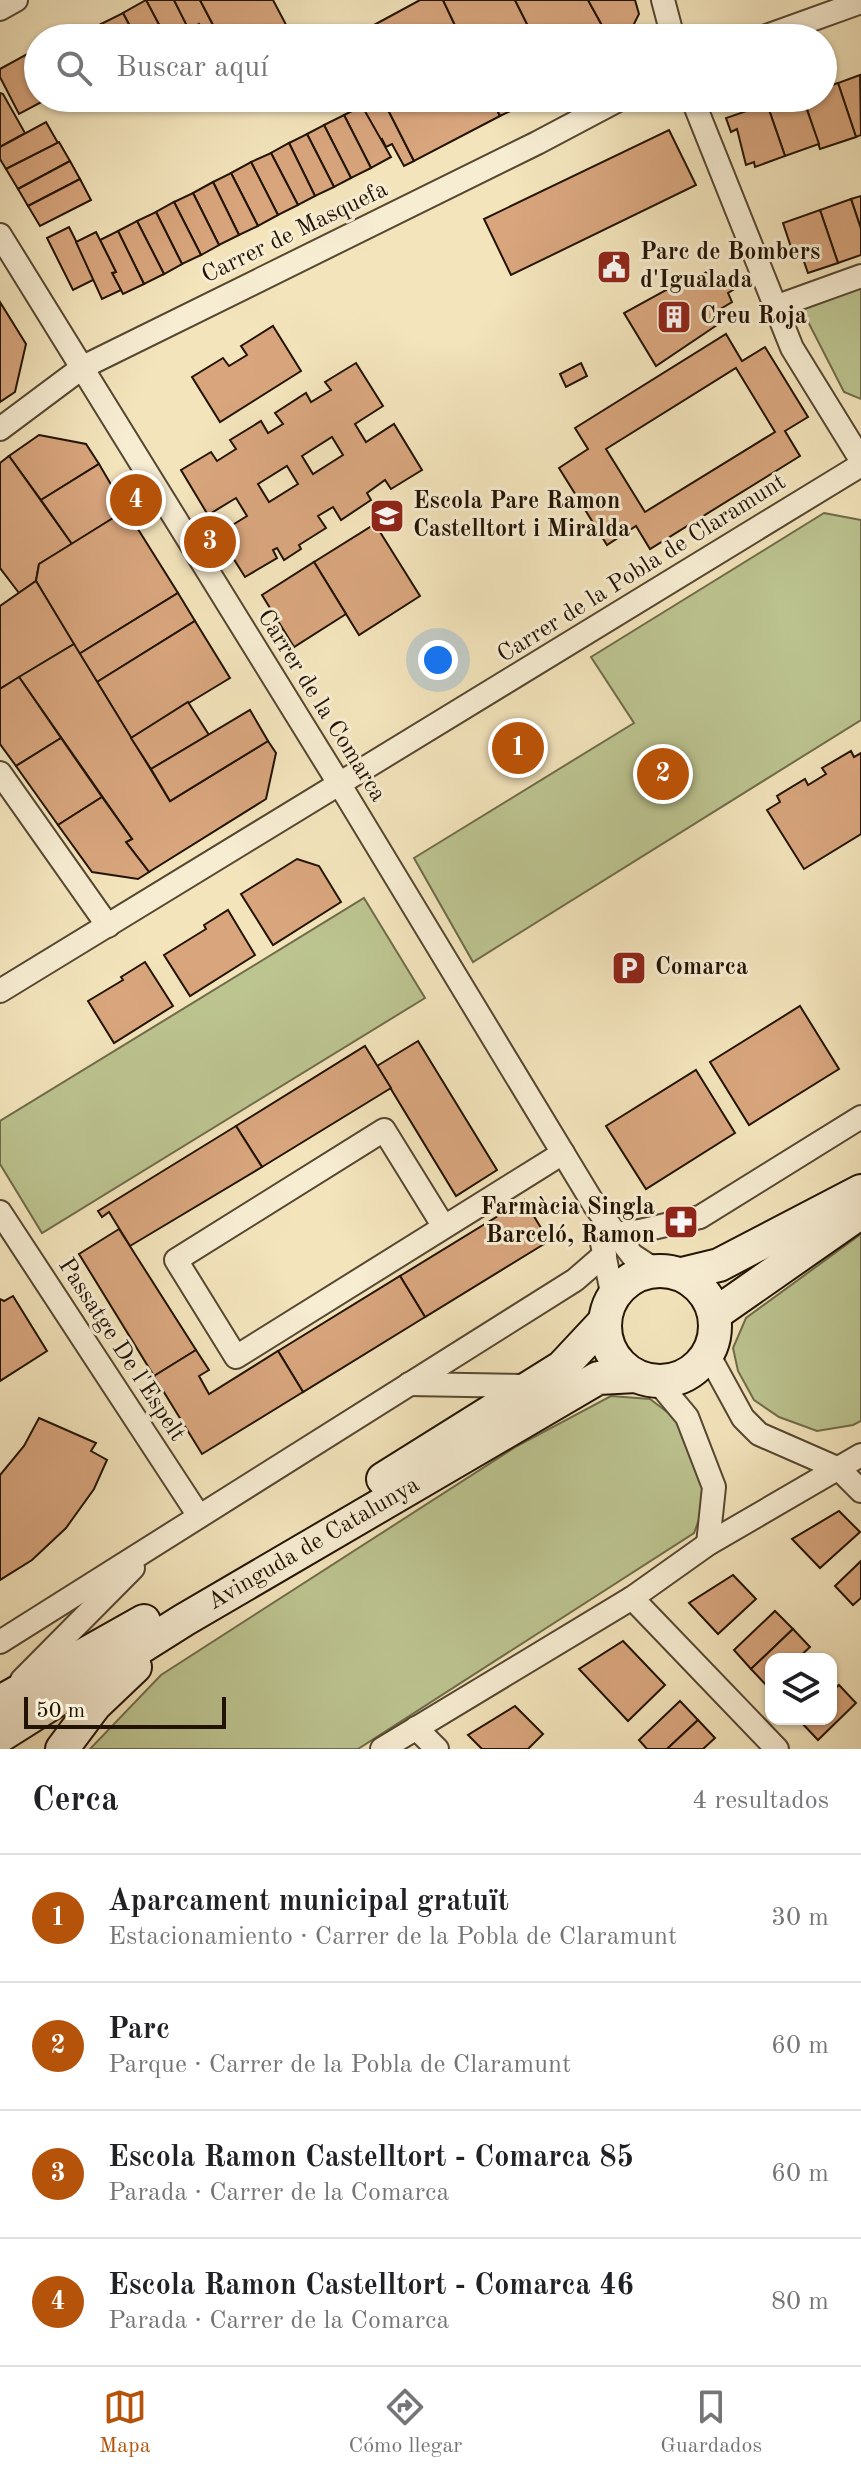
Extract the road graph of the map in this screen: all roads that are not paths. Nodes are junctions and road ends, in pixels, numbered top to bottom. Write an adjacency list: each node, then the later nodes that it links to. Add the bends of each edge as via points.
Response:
1 (16, 0): 4 (street)
2 (663, 0): 5 (street)
3 (861, 2): 6 (street)
4 (0, 9)
5 (669, 24)
6 (800, 24)
7 (596, 112): 12 (street, Carrer de Masquefa)
8 (698, 112): 11 (street)
9 (0, 235): 12 (street, Carrer de la Comarca)
10 (861, 276): 11 (street)
11 (775, 307): 14 (street, via 792,348)
12 (83, 367): 13 (street, Carrer de Masquefa); 16 (street, Carrer de la Comarca)
13 (0, 429)
14 (861, 462): 16 (street, Carrer de la Pobla de Claramunt)
15 (0, 773): 17 (street)
16 (340, 785): 17 (street, Carrer de la Pobla de Claramunt); 20 (street, Carrer de la Comarca)
17 (108, 926): 18 (street, Carrer de la Pobla de Claramunt)
18 (0, 991)
19 (861, 1117): 26 (street, via 700,1217)
20 (563, 1153): 22 (street, Carrer de la Comarca); 25 (street)
21 (861, 1191): 28 (street, via 719,1265)
22 (595, 1206): 26 (street, Carrer de la Comarca); 27 (street, Carrer de la Comarca)
23 (0, 1212): 38 (street, Passatge De l'Espelt)
24 (861, 1212): 30 (street)
25 (444, 1227): 25 (street, via 236,1357 176,1260 384,1130)
26 (616, 1234): 28 (street, Carrer de la Comarca, via 632,1255)
27 (605, 1254): 29 (street, Carrer de la Comarca); 33 (street, via 575,1280)
28 (668, 1272): 29 (street, via 631,1279); 30 (street, via 703,1290)
29 (609, 1309): 32 (street, via 612,1353 627,1370); 34 (street, Avinguda de Catalunya, via 562,1367)
30 (715, 1314): 31 (street)
31 (708, 1354): 32 (street, via 686,1375); 36 (street, via 743,1418 759,1434)
32 (647, 1378): 40 (street, via 687,1417 714,1487); 42 (street, Avinguda de Catalunya, via 598,1378)
33 (408, 1384): 34 (street); 38 (street)
34 (532, 1386): 44 (street, Avinguda de Catalunya, via 261,1556)
35 (861, 1455): 36 (street)
36 (839, 1469): 37 (street); 40 (street)
37 (861, 1491)
38 (199, 1516): 39 (street)
39 (164, 1536): 43 (street); 44 (street)
40 (708, 1544): 41 (street)
41 (632, 1598): 45 (street); 50 (street)
42 (184, 1620): 46 (street, Avinguda de Catalunya); 47 (street, via 95,1705)
43 (0, 1642)
44 (0, 1702)
45 (416, 1728): 48 (street); 49 (street)
46 (0, 1736)
47 (62, 1749)
48 (382, 1749)
49 (437, 1749)
50 (777, 1749)

